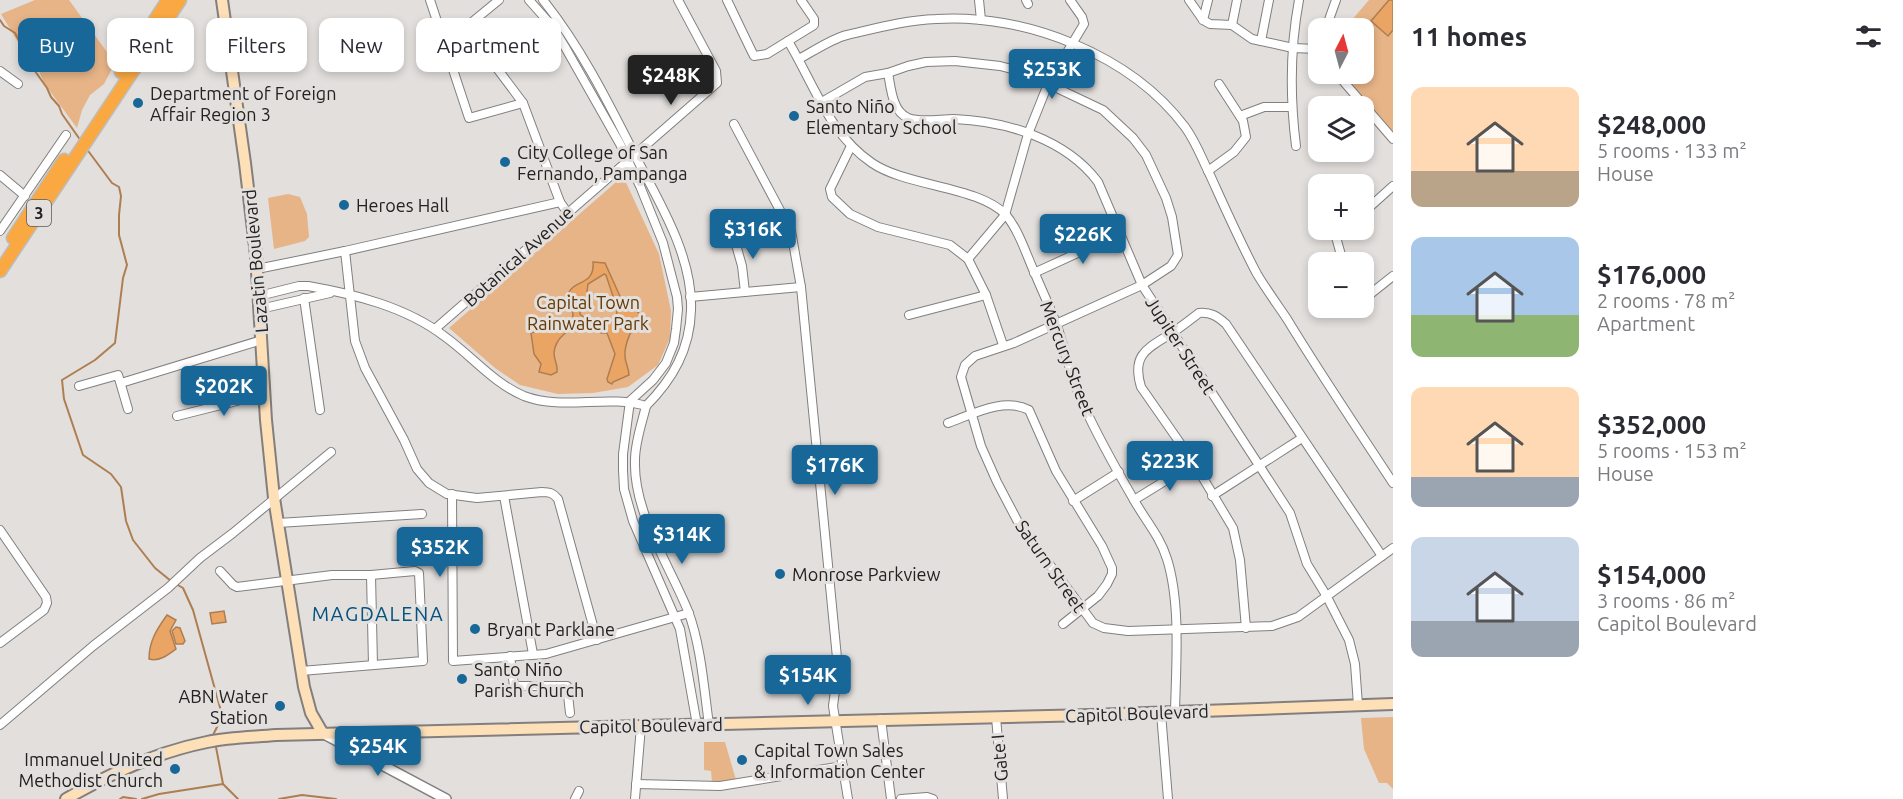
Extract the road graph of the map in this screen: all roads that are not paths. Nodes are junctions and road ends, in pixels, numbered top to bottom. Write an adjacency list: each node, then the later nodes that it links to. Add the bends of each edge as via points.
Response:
1 (168, 0): 49 (highway, 3)
2 (174, 0): 38 (highway, 3)
3 (180, 0): 38 (highway, 3)
4 (184, 0): 49 (highway, 3)
5 (222, 0): 72 (main road, Lazatin Boulevard)
6 (430, 0): 21 (street)
7 (499, 0): 22 (street)
8 (529, 0): 57 (street, via 553,27)
9 (543, 0): 56 (street, via 577,47)
10 (678, 0): 56 (street, Botanical Avenue, via 716,71 717,83)
11 (727, 0): 28 (street, via 754,56 767,54)
12 (801, 0): 28 (street, via 814,25)
13 (979, 0): 24 (street)
14 (1070, 0): 29 (street, via 1084,24)
15 (1189, 0): 25 (street)
16 (1208, 0): 25 (street)
17 (1237, 0): 26 (street)
18 (1269, 0): 27 (street)
19 (1299, 0): 30 (street)
20 (1336, 0): 23 (street)
21 (437, 18)
22 (477, 18)
23 (1330, 18)
24 (981, 20): 29 (street, via 1036,30); 32 (street, via 936,18 899,23 846,35)
25 (1203, 20): 26 (street)
26 (1233, 25): 27 (street, via 1252,39)
27 (1261, 40): 30 (street)
28 (788, 41): 32 (street, Mercury Street)
29 (1072, 42): 39 (street); 58 (street, via 1115,66 1159,99 1197,145)
30 (1293, 48): 31 (street); 45 (street)
31 (1308, 49)
32 (799, 59): 44 (street, Mercury Street)
33 (0, 71): 37 (street)
34 (455, 72): 43 (street, via 469,118)
35 (500, 72): 43 (street)
36 (888, 73): 39 (street, Saturn Street, via 926,62 955,61 1000,66); 44 (street, Saturn Street, via 865,77); 50 (street, Jupiter Street, via 892,97 906,117 988,123)
37 (18, 84)
38 (119, 84): 49 (highway, 3)
39 (1048, 84): 50 (street); 76 (street, Saturn Street, via 1103,110 1139,146 1156,177 1172,217 1178,255 1165,272)
40 (1219, 84): 46 (street)
41 (1346, 84): 42 (street)
42 (1356, 96)
43 (523, 103): 62 (street)
44 (820, 103): 53 (street, Mercury Street)
45 (1292, 107): 46 (street, via 1264,107); 54 (street)
46 (1240, 116): 58 (street, via 1246,137 1234,152)
47 (1374, 118): 52 (street)
48 (734, 124): 77 (street, via 791,231)
49 (92, 126): 55 (highway, 3)
50 (1028, 134): 65 (street); 67 (street, Jupiter Street, via 1069,152 1089,169)
51 (66, 135): 61 (street)
52 (1393, 140)
53 (850, 146): 65 (street, Mercury Street, via 874,164 990,204); 71 (street, via 830,189 840,205 878,227 950,245)
54 (1296, 146)
55 (74, 152): 70 (highway, 3); 73 (highway, 3)
56 (635, 154): 57 (street, Botanical Avenue); 84 (street, via 663,206 679,248)
57 (628, 160): 64 (street, Botanical Avenue); 96 (street, via 663,243 678,309 674,343 666,363)
58 (1208, 171): 108 (street, via 1257,274)
59 (0, 175): 61 (street)
60 (1393, 186): 63 (street)
61 (25, 195): 66 (street)
62 (560, 202): 64 (street); 69 (street)
63 (1374, 203)
64 (567, 212): 89 (street, Botanical Avenue)
65 (1005, 215): 71 (street); 74 (street, Mercury Street)
66 (0, 231)
67 (1121, 233): 74 (street); 76 (street, Jupiter Street)
68 (733, 234): 80 (street)
69 (345, 251): 72 (street); 83 (street)
70 (0, 257)
71 (968, 259): 81 (street)
72 (257, 269): 82 (main road, Lazatin Boulevard)
73 (0, 271)
74 (1034, 273): 88 (street, Mercury Street)
75 (1393, 276): 78 (street)
76 (1142, 285): 88 (street, Saturn Street); 90 (street, Jupiter Street)
77 (801, 286): 80 (street); 143 (street, via 838,668)
78 (1374, 291)
79 (334, 292): 82 (street, via 299,286); 83 (street); 85 (street)
80 (745, 292): 84 (street)
81 (986, 295): 87 (street); 92 (street)
82 (259, 296): 86 (main road, Lazatin Boulevard)
83 (349, 296): 89 (street, via 401,312); 109 (street, via 355,341 364,368 417,469 429,483)
84 (690, 297): 97 (street, via 690,326 681,360)
85 (304, 298): 86 (street); 99 (street)
86 (260, 309): 91 (main road, Lazatin Boulevard)
87 (909, 315)
88 (1056, 324): 92 (street, Saturn Street); 107 (street, Mercury Street, via 1082,402)
89 (435, 329): 96 (street, via 499,382 525,396 559,402)
90 (1173, 332): 103 (street, via 1199,313 1217,316); 105 (street, via 1140,356 1139,380); 106 (street, Jupiter Street)
91 (262, 340): 93 (street); 95 (main road, Lazatin Boulevard)
92 (1003, 345): 100 (street, Saturn Street, via 975,356 962,370)
93 (121, 383): 94 (street, via 118,375); 98 (street)
94 (79, 386)
95 (264, 394): 101 (street); 112 (main road, Lazatin Boulevard)
96 (630, 401): 97 (street); 126 (street, via 623,454 624,489 633,521)
97 (646, 406): 125 (street, via 635,459 640,499)
98 (128, 409)
99 (320, 410)
100 (971, 415): 102 (street); 114 (street, via 1017,404 1029,410); 124 (street, Saturn Street, via 997,482 1018,522)
101 (177, 416)
102 (948, 423)
103 (1302, 438): 106 (street); 119 (street)
104 (331, 452): 112 (street)
105 (1194, 463): 111 (street); 113 (street)
106 (1259, 465): 111 (street); 123 (street, Jupiter Street, via 1290,513 1307,564)
107 (1119, 472): 113 (street, Mercury Street); 114 (street)
108 (1393, 483)
109 (452, 494): 110 (street, via 477,498); 133 (street, via 453,661)
110 (504, 496): 130 (street, via 550,492 558,499); 132 (street)
111 (1212, 496): 128 (street, via 1226,515 1237,541)
112 (274, 498): 116 (main road, Lazatin Boulevard); 144 (street)
113 (1134, 500): 129 (street, Mercury Street, via 1167,559)
114 (1072, 501): 124 (street, via 1112,568 1098,596)
115 (422, 514): 116 (street)
116 (278, 523): 122 (main road, Lazatin Boulevard)
117 (0, 530): 131 (street, via 47,603 44,610)
118 (1393, 548): 119 (street, Saturn Street)
119 (1382, 556): 123 (street, Saturn Street)
120 (220, 571): 122 (street, via 237,587)
121 (371, 575): 122 (street); 134 (street); 134 (street, via 419,573 423,661)
122 (286, 580): 135 (main road, Lazatin Boulevard)
123 (1326, 595): 128 (street, Saturn Street, via 1288,622); 137 (street, Jupiter Street, via 1349,640)
124 (1081, 609): 127 (street); 129 (street, Saturn Street, via 1104,628)
125 (689, 613): 126 (street); 146 (street)
126 (676, 617): 130 (street); 145 (street)
127 (1063, 624)
128 (1246, 628): 129 (street, Saturn Street)
129 (1176, 630): 138 (street, Mercury Street)
130 (597, 640): 132 (street)
131 (0, 643)
132 (532, 654): 133 (street)
133 (510, 656): 139 (street, via 514,686 567,686)
134 (373, 665): 135 (street)
135 (301, 671): 148 (main road, Lazatin Boulevard, via 311,713)
136 (1393, 704): 137 (main road, Capitol Boulevard)
137 (1358, 705): 138 (main road, Capitol Boulevard)
138 (1175, 712): 140 (main road, Capitol Boulevard)
139 (570, 713)
140 (1161, 713): 141 (main road, Capitol Boulevard); 161 (street)
141 (996, 717): 142 (main road, Capitol Boulevard); 160 (street, Gate I)
142 (881, 719): 143 (main road, Capitol Boulevard); 157 (street)
143 (834, 720): 146 (main road, Capitol Boulevard); 149 (street)
144 (0, 724)
145 (697, 725): 146 (main road, Capitol Boulevard); 147 (main road, Capitol Boulevard)
146 (709, 725)
147 (640, 726): 148 (main road, Capitol Boulevard); 150 (street)
148 (322, 732): 152 (main road, Capitol Boulevard, via 197,744 129,767); 153 (street)
149 (843, 766): 150 (street, via 720,786); 156 (street)
150 (636, 784): 155 (street)
151 (579, 791): 154 (street)
152 (66, 799)
153 (446, 799)
154 (575, 799)
155 (635, 799)
156 (848, 799)
157 (891, 799)
158 (901, 799): 159 (street)
159 (933, 799)
160 (1003, 799)
161 (1168, 799)

